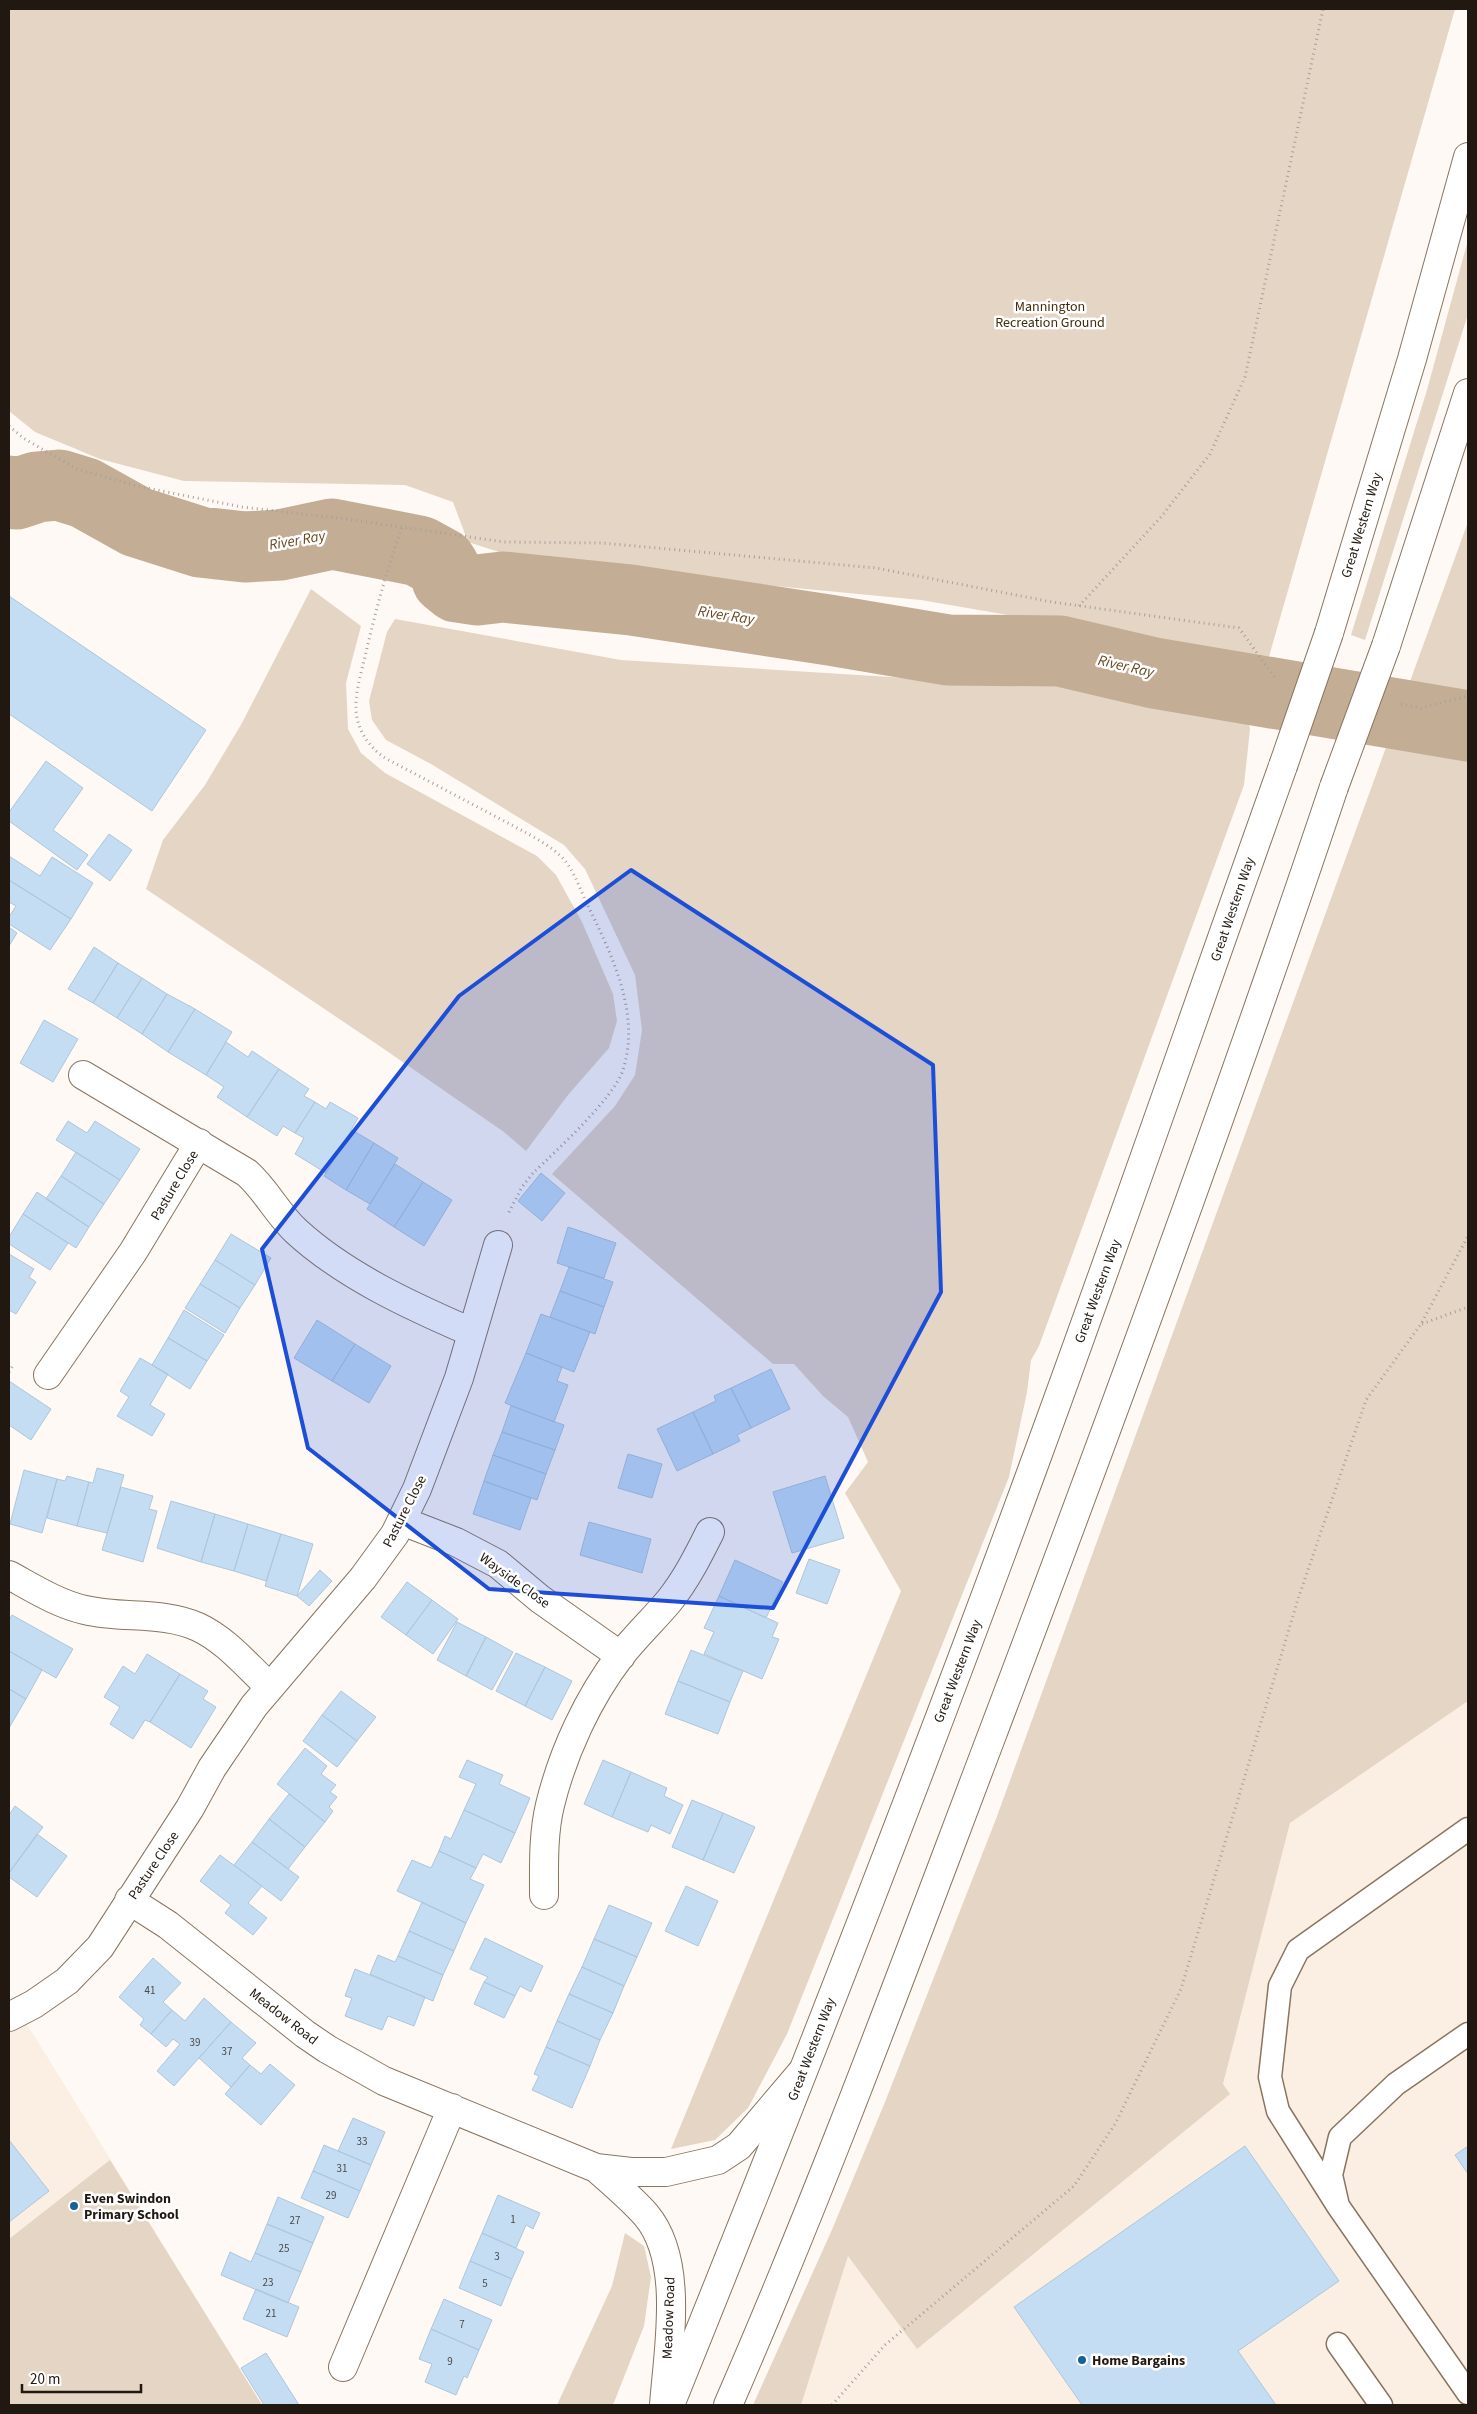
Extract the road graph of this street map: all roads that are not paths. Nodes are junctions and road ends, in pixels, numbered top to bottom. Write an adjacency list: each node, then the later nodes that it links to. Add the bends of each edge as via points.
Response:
1 (1468, 157): 18 (main road, Great Western Way, bridge, via 1412,359 1329,633 1283,766 1034,1466)
2 (1468, 393): 27 (main road, bridge, via 1386,646 1168,1262 856,2093)
3 (83, 1075): 4 (main road, Pasture Close)
4 (199, 1143): 6 (main road, Pasture Close, via 247,1173 294,1229 335,1260 418,1308); 7 (main road, Pasture Close, via 133,1252)
5 (498, 1246): 6 (main road, Pasture Close)
6 (471, 1332): 8 (main road, Pasture Close, via 443,1421)
7 (48, 1375)
8 (402, 1521): 11 (main road, Wayside Close, via 492,1560 540,1599); 12 (main road, Pasture Close, via 369,1570)
9 (710, 1532): 11 (main road, via 670,1600)
10 (9, 1575): 12 (main road, via 85,1610 162,1618 197,1626 223,1644)
11 (621, 1656): 14 (main road, via 591,1702 560,1773 550,1806 545,1842)
12 (269, 1686): 15 (main road, Pasture Close, via 212,1768)
13 (1468, 1829): 21 (lane, via 1298,1950 1280,1986 1270,2076 1278,2111)
14 (544, 1895)
15 (130, 1900): 16 (main road, Pasture Close, via 112,1930 67,1981); 19 (main road, Meadow Road, via 168,1925 326,2049 384,2081)
16 (9, 2017)
17 (1468, 2034): 21 (lane, via 1396,2084 1340,2137 1331,2175)
18 (801, 2073): 20 (main road, Meadow Road, via 739,2146 718,2160 666,2172); 26 (main road, Great Western Way)
19 (452, 2108): 20 (main road, Meadow Road); 23 (main road)
20 (596, 2168): 25 (main road, Meadow Road, via 647,2216 666,2254 670,2274 670,2311)
21 (1338, 2206): 24 (lane)
22 (1338, 2344): 28 (lane)
23 (343, 2367)
24 (1468, 2393)
25 (664, 2405)
26 (670, 2405)
27 (728, 2405)
28 (1381, 2405)

